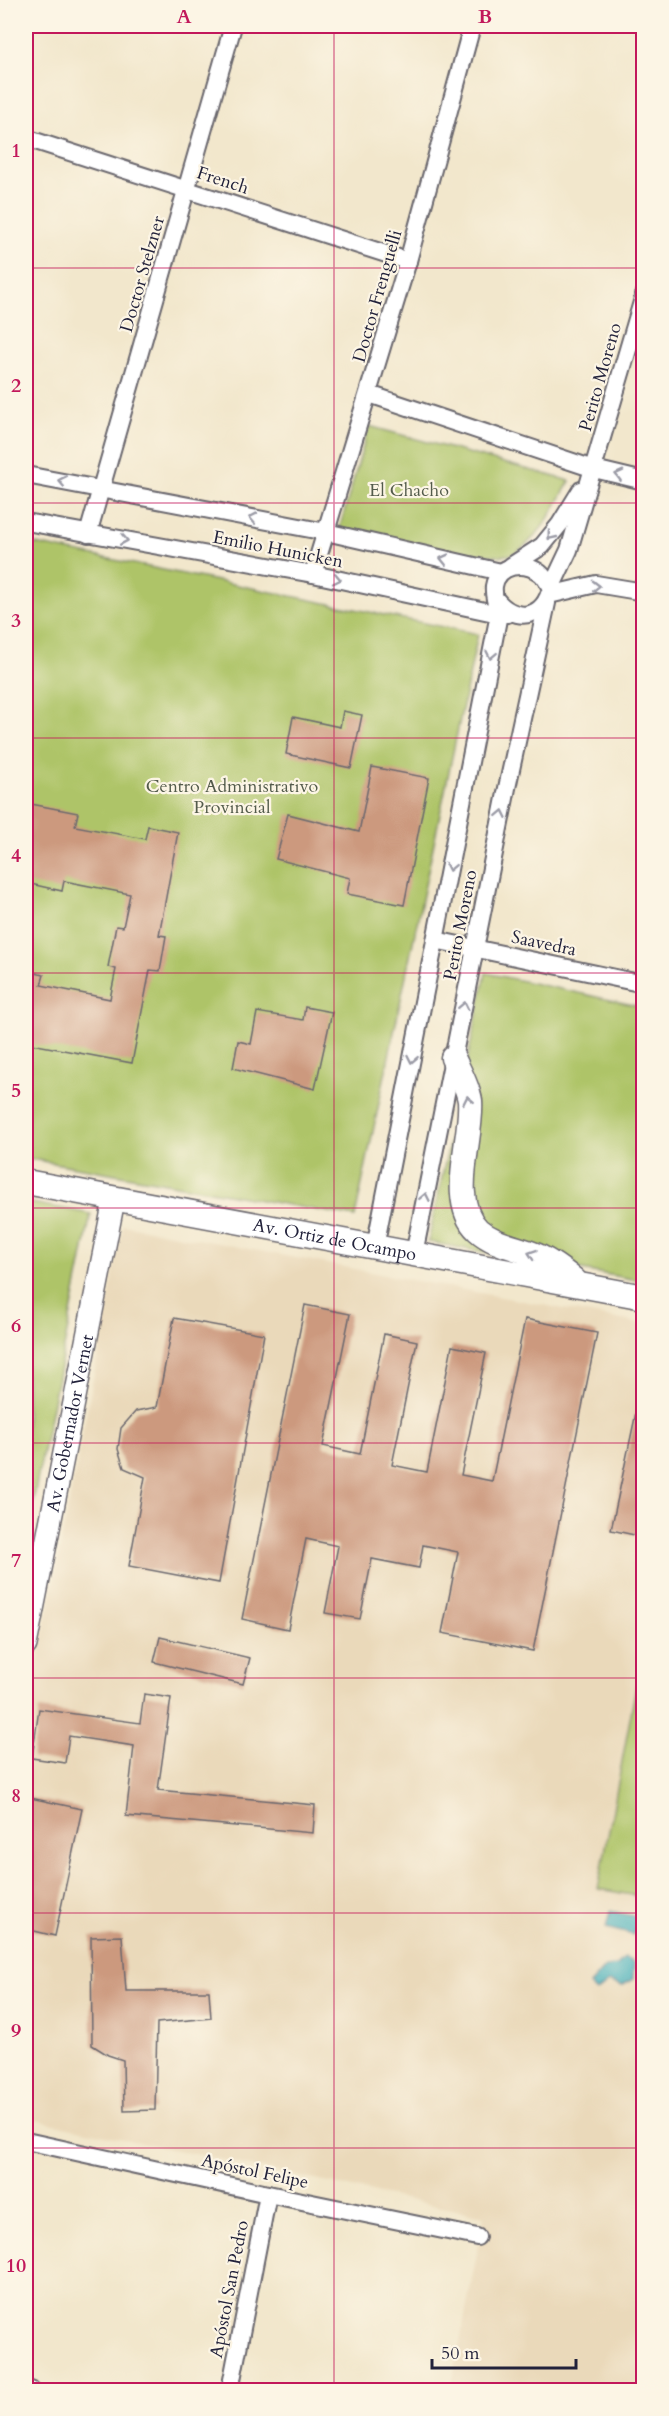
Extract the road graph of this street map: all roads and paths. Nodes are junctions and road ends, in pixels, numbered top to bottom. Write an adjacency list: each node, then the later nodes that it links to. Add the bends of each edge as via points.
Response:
1 (232, 26): 4 (street, Doctor Stelzner)
2 (472, 26): 5 (street, Doctor Frenguelli)
3 (26, 138): 4 (street, French)
4 (187, 189): 5 (street, French); 11 (street, Doctor Stelzner)
5 (408, 261): 7 (street, Doctor Frenguelli)
6 (644, 295): 8 (street, Perito Moreno)
7 (369, 394): 8 (street); 13 (street, Doctor Frenguelli)
8 (594, 469): 10 (street, one-way to 8); 15 (street, Perito Moreno, one-way to 15, via 542,546); 18 (street, Perito Moreno, via 569,550)
9 (26, 475): 11 (street, Emilio Hunicken, one-way to 9)
10 (644, 482)
11 (100, 489): 13 (street, Emilio Hunicken, one-way to 11); 14 (street, Doctor Stelzner)
12 (26, 522): 14 (street, Emilio Hunicken)
13 (326, 532): 15 (street, Emilio Hunicken, one-way to 13); 16 (street, Doctor Frenguelli)
14 (88, 534): 16 (street, Emilio Hunicken, one-way to 16)
15 (506, 569): 18 (street, Emilio Hunicken, via 526,566 539,572); 19 (street, via 494,584)
16 (313, 574): 19 (street, Emilio Hunicken, one-way to 19)
17 (644, 592): 18 (street, Emilio Hunicken, one-way to 17, via 596,584)
18 (549, 595): 19 (street, Emilio Hunicken, via 533,613); 21 (street, Perito Moreno, one-way to 18)
19 (497, 606): 20 (street, Perito Moreno, one-way to 20)
20 (435, 940): 21 (street, Saavedra); 26 (street, Perito Moreno, one-way to 26)
21 (475, 948): 22 (street, Saavedra); 23 (street, Perito Moreno, one-way to 21)
22 (644, 984)
23 (453, 1058): 27 (street, Perito Moreno, one-way to 23); 28 (main road, one-way to 23, via 540,1257 496,1243 476,1229 467,1214 462,1192 471,1122 470,1098)
24 (26, 1182): 25 (main road, Av. Ortiz de Ocampo)
25 (114, 1200): 26 (main road, Av. Ortiz de Ocampo); 30 (street, Av. Gobernador Vernet)
26 (375, 1246): 27 (main road, Av. Ortiz de Ocampo)
27 (414, 1254): 28 (main road, Av. Ortiz de Ocampo)
28 (581, 1286): 29 (main road, Av. Ortiz de Ocampo)
29 (644, 1297)
30 (26, 1645)
31 (26, 2141): 32 (street, Apóstol Felipe)
32 (268, 2194): 33 (street, Apóstol Felipe); 36 (street, Apóstol San Pedro)
33 (477, 2236)
34 (26, 2389): 35 (street)
35 (31, 2391)
36 (230, 2391)

